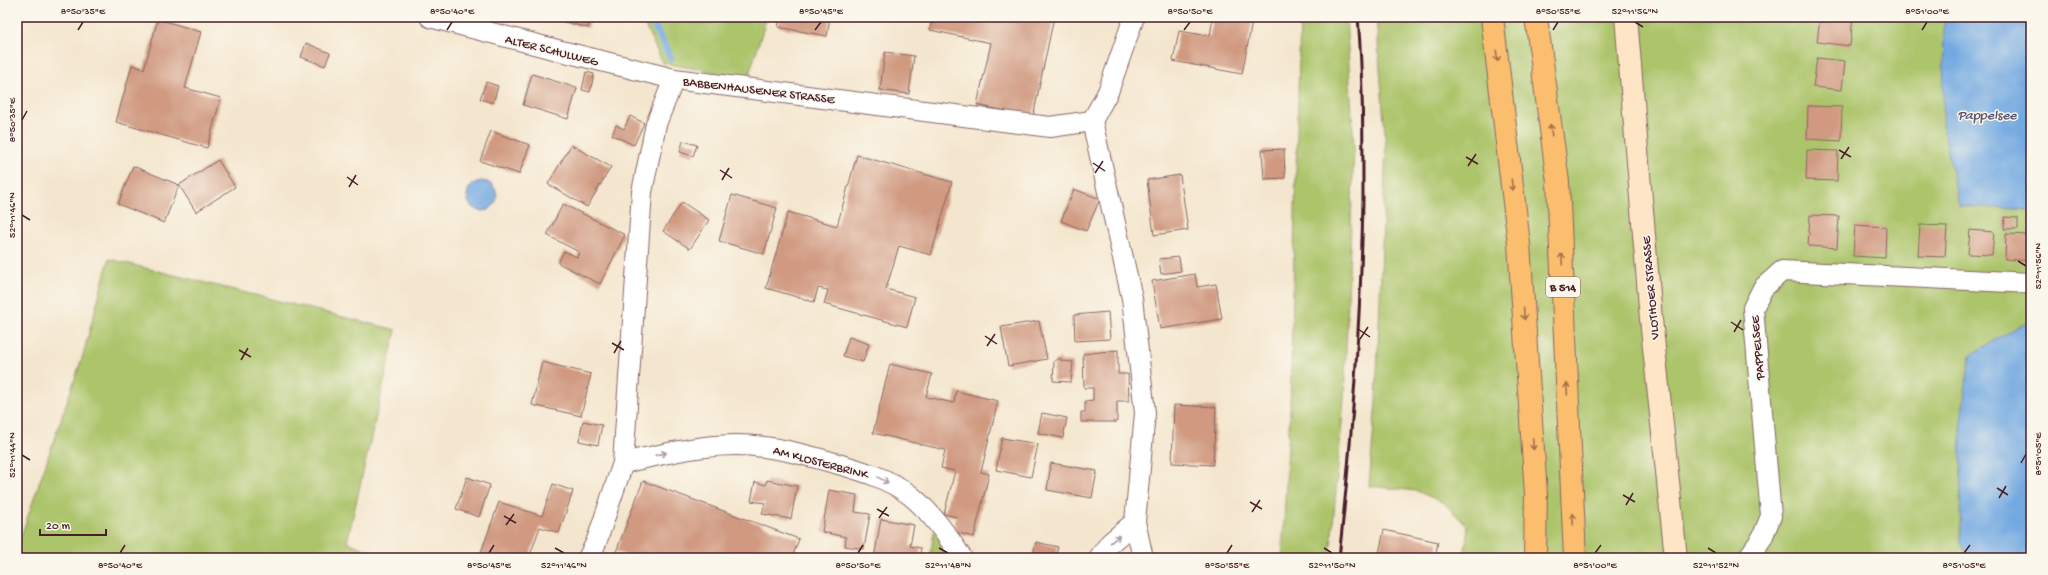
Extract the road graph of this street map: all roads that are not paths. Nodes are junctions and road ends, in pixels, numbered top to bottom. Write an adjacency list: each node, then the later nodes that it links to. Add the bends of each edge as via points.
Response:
1 (430, 17): 6 (street, ALTER SCHULWEG)
2 (1134, 17): 7 (street, via 1108,92)
3 (1492, 17): 15 (highway, one-way to 15, via 1519,244 1536,494)
4 (1536, 17): 16 (highway, B 514, one-way to 4, via 1558,182)
5 (1626, 17): 17 (main road, VLOTHOER STRASSE, via 1651,319)
6 (674, 79): 7 (street, BABBENHAUSENER STRASSE, via 1050,127); 9 (street, BABBENHAUSENER STRASSE, via 656,124 642,192)
7 (1092, 121): 10 (street, via 1132,298 1145,413)
8 (2031, 283): 18 (street, PAPPELSEE, via 1782,271 1763,288 1753,308 1771,516 1762,538)
9 (623, 463): 11 (street, BABBENHAUSENER STRASSE, via 596,544); 12 (street, AM KLOSTERBRINK, one-way to 12, via 676,451 722,446 763,446 807,455 872,474 910,495 943,529)
10 (1135, 522): 13 (street, one-way to 10, via 1110,543); 14 (street)
11 (588, 558)
12 (962, 558)
13 (1099, 558)
14 (1143, 558)
15 (1535, 558)
16 (1575, 558)
17 (1676, 558)
18 (1748, 558)

